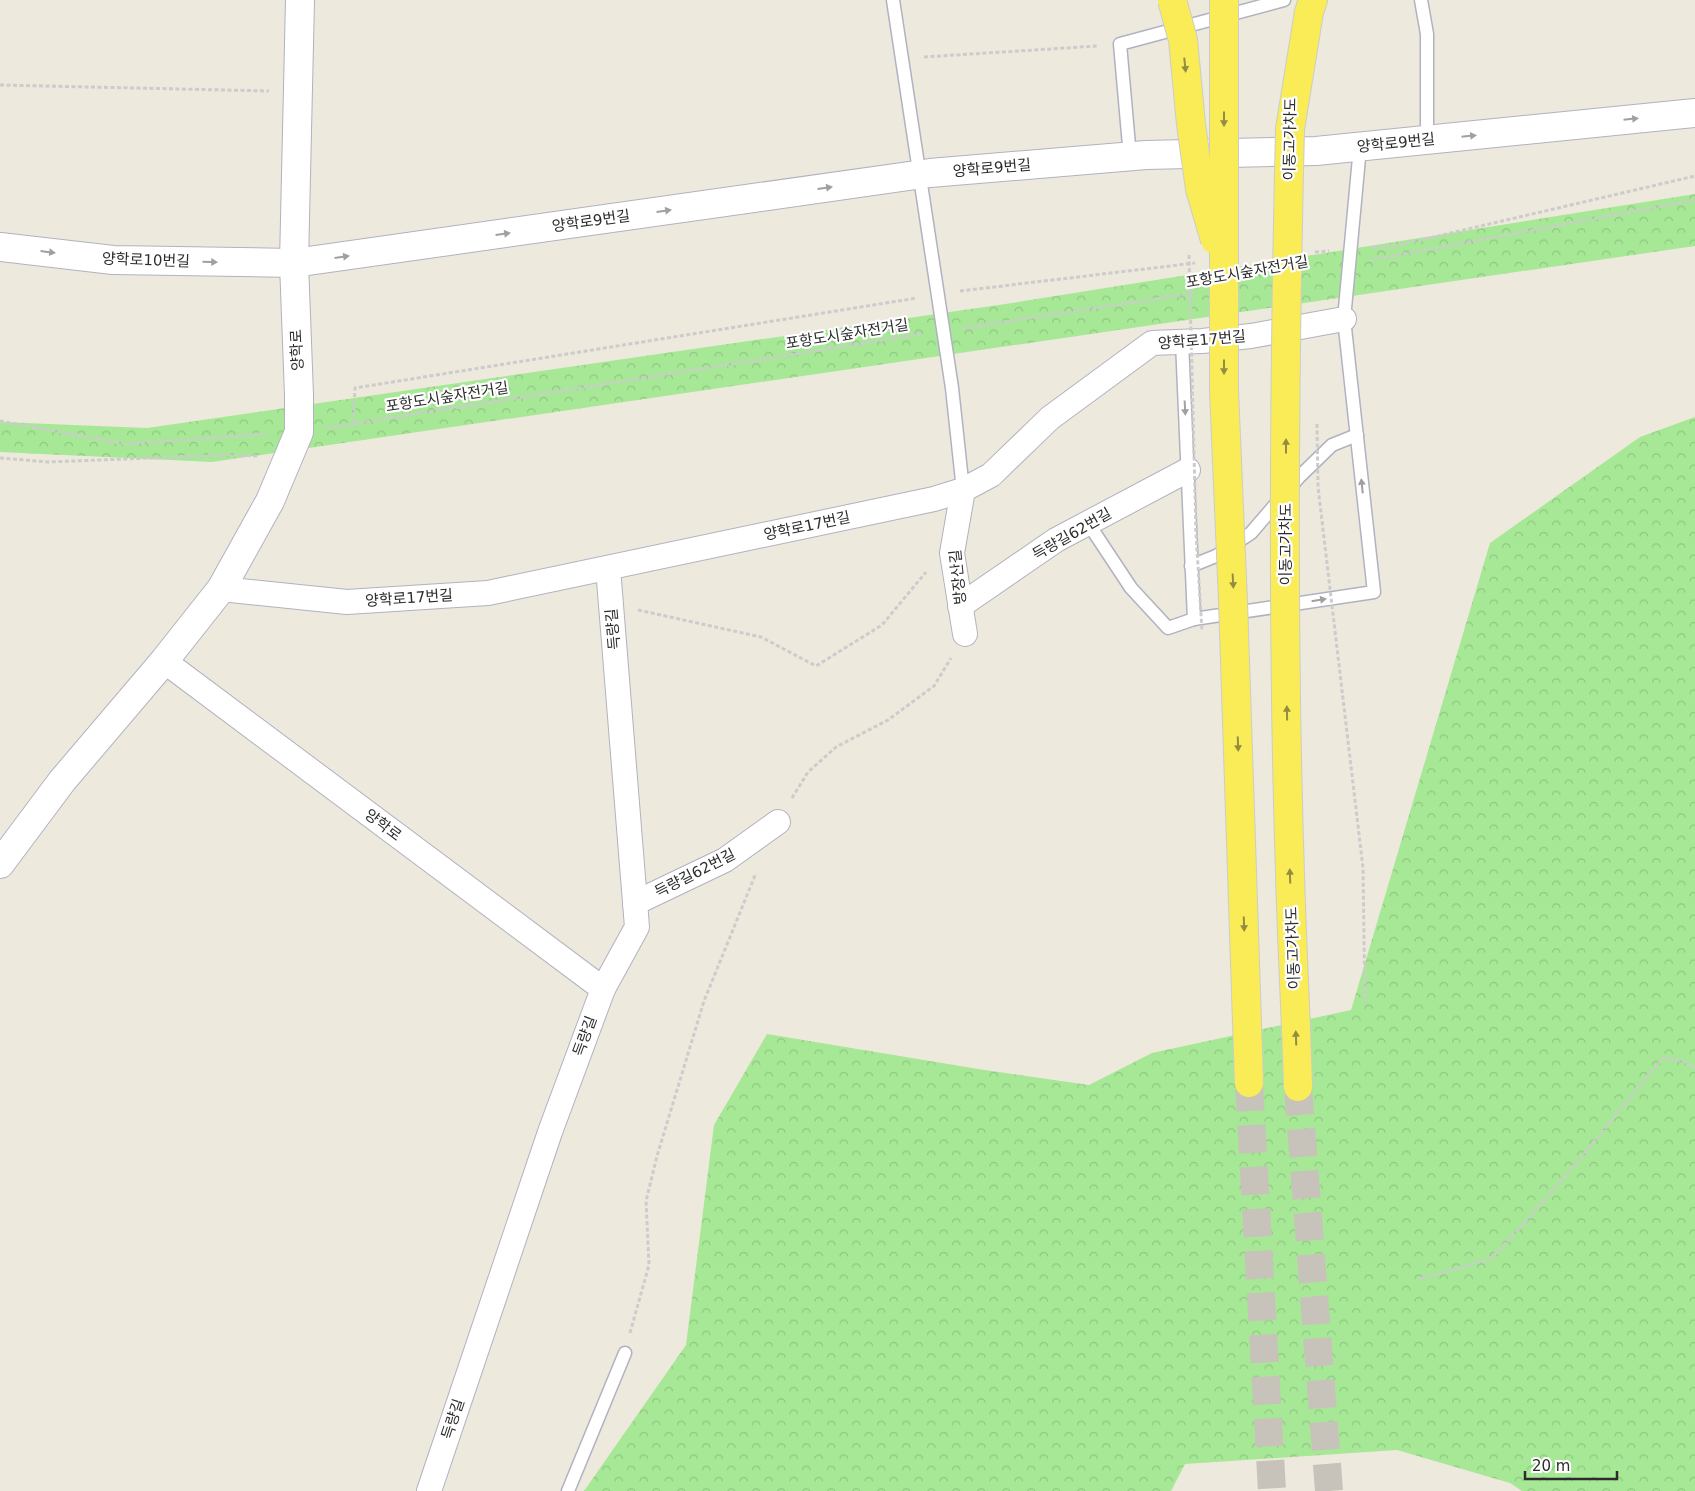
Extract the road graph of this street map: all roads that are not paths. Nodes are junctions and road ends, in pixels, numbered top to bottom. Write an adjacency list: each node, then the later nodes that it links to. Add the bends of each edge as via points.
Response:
1 (300, 0): 16 (main road, 양학로)
2 (893, 0): 14 (lane)
3 (1172, 0): 17 (main road, one-way to 17, bridge, via 1183,40 1200,189 1216,245)
4 (1224, 0): 17 (main road, one-way to 17, bridge)
5 (1284, 0): 13 (lane, via 1120,44)
6 (1292, 0): 10 (main road, 이동고가차도)
7 (1313, 0): 10 (main road)
8 (1421, 0): 11 (lane, via 1427,34)
9 (1695, 113): 11 (main road, 양학로9번길, one-way to 9)
10 (1290, 130): 36 (main road, 이동고가차도, one-way to 10, bridge, via 1290,874 1286,606 1286,292)
11 (1427, 140): 12 (main road, 양학로9번길)
12 (1360, 147): 13 (main road, 양학로9번길); 18 (lane)
13 (1130, 156): 14 (main road, 양학로9번길)
14 (920, 175): 16 (main road, 양학로9번길, one-way to 14); 22 (lane, via 952,388)
15 (0, 246): 16 (main road, 양학로10번길, one-way to 16, via 113,260)
16 (294, 263): 26 (main road, 양학로, via 299,395 294,444 270,501)
17 (1212, 288): 35 (main road, one-way to 35, bridge, via 1224,391)
18 (1344, 319): 19 (street, 양학로17번길, via 1250,336); 20 (lane)
19 (1182, 342): 21 (lane, one-way to 21); 22 (street, 양학로17번길, via 1152,343 1050,418 991,475)
20 (1357, 434): 24 (lane, via 1332,445 1299,477 1251,533 1216,556); 28 (lane, one-way to 20, via 1374,592)
21 (1188, 470): 23 (street, 득량길62번길); 24 (lane)
22 (962, 490): 25 (street, 양학로17번길, via 934,499); 27 (street, 방장산길, via 952,553)
23 (1088, 523): 27 (street, 득량길62번길, via 1056,540); 28 (lane, via 1131,588 1168,628)
24 (1192, 566): 28 (lane)
25 (608, 568): 26 (street, 양학로17번길, via 488,593 347,602); 33 (street, 득량길)
26 (221, 588): 30 (main road, 양학로)
27 (960, 606): 29 (street, 방장산길)
28 (1194, 619)
29 (965, 634)
30 (164, 661): 32 (main road, 양학로, via 62,781); 34 (street, 양학로)
31 (778, 822): 33 (street, 득량길62번길, via 725,860)
32 (0, 864)
33 (635, 903): 34 (street, 득량길, via 637,927)
34 (603, 989): 38 (street, 득량길, via 550,1132)
35 (1250, 1083)
36 (1298, 1087)
37 (625, 1353): 39 (lane)
38 (429, 1491)
39 (568, 1491)

